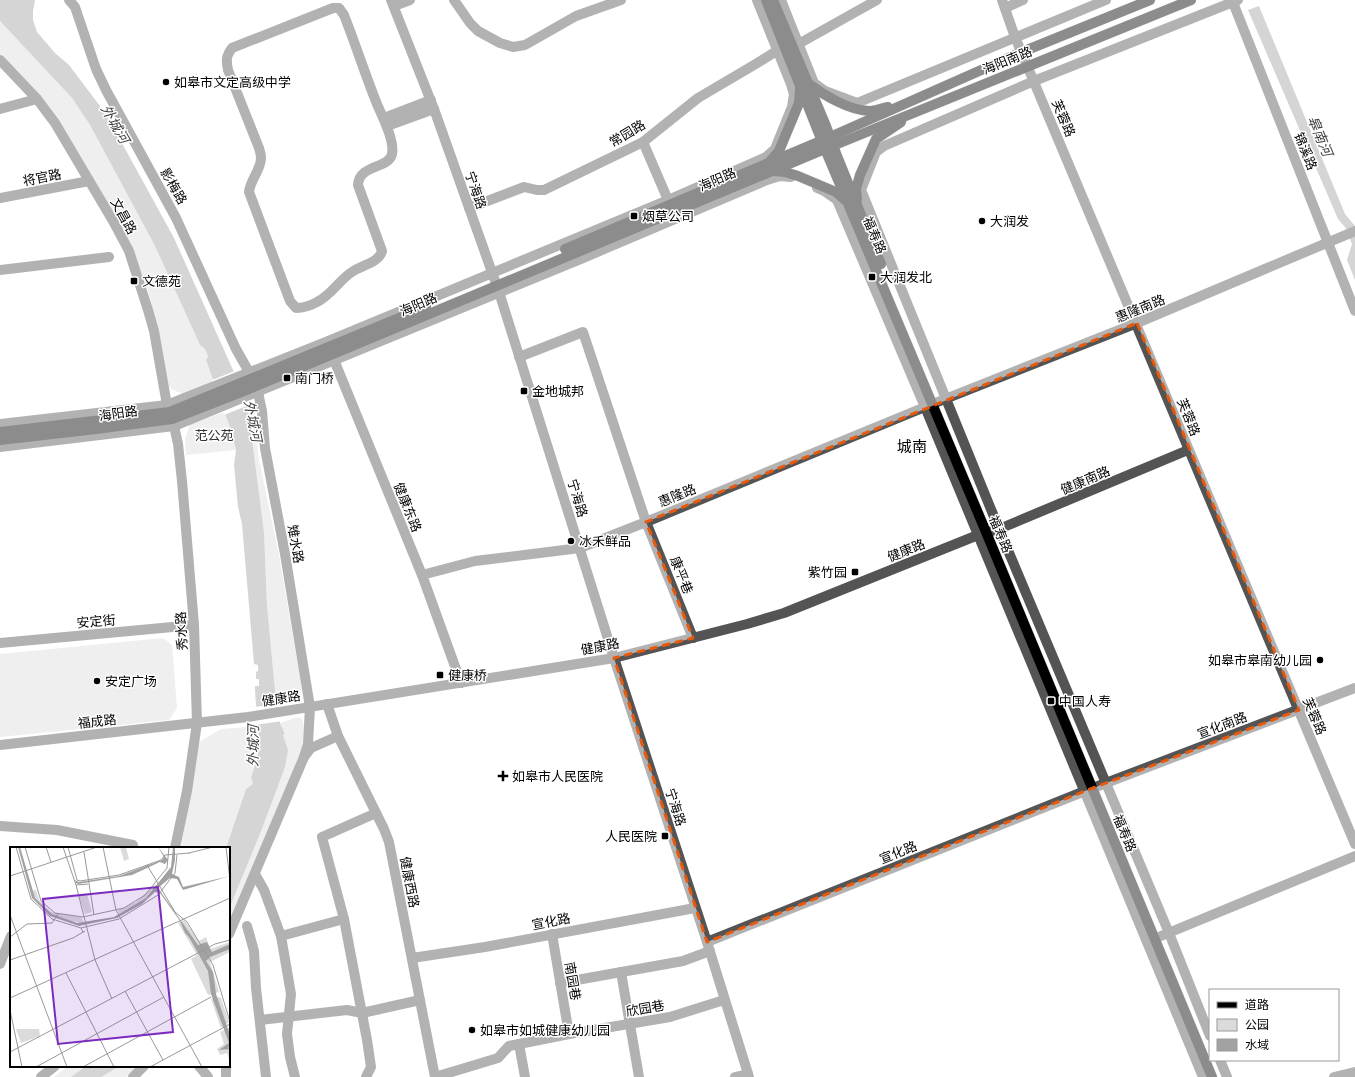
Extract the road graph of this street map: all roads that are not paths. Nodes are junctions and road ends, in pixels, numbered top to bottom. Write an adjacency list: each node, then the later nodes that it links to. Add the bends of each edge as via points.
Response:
1 (69, 0): 48 (street, 影梅路, via 75,7 96,69 176,218)
2 (410, 0): 15 (street)
3 (454, 0): 4 (street, via 478,31 513,47 525,45 576,16)
4 (621, 0)
5 (756, 0): 18 (street)
6 (766, 0): 18 (main road, 福寿路)
7 (773, 0): 18 (main road, 福寿路)
8 (781, 0): 18 (street)
9 (877, 0): 18 (street, 常园路)
10 (1023, 0): 16 (street)
11 (1106, 0): 17 (street)
12 (1150, 0): 19 (main road, 海阳南路)
13 (1191, 0): 21 (main road, 海阳南路)
14 (1234, 1): 22 (street); 40 (street, 锦溪路)
15 (393, 3): 26 (street, 宁海路)
16 (1003, 4): 17 (street, 芙蓉路)
17 (1015, 37): 18 (street, via 857,103 825,91 814,83); 19 (street, 芙蓉路)
18 (788, 46): 23 (main road, 福寿路); 30 (street, 常园路, via 698,98); 35 (street, via 794,94 792,107 775,149 766,157)
19 (1022, 52): 21 (street, 芙蓉路); 25 (main road, 海阳南路)
20 (0, 60): 24 (street, 文昌路)
21 (1028, 66): 22 (street, 芙蓉路); 28 (main road, 海阳南路)
22 (1034, 81): 45 (street, 芙蓉路); 50 (street, via 884,146 876,152 861,190)
23 (805, 86): 25 (main road, via 854,108 870,111); 31 (main road, 福寿路); 32 (main road)
24 (37, 99): 27 (street); 33 (street, 文昌路, via 55,123)
25 (908, 103): 31 (main road, 海阳南路)
26 (432, 105): 29 (street); 38 (street, 宁海路)
27 (0, 109)
28 (914, 112): 31 (main road, 海阳南路); 37 (main road, via 876,139 856,189)
29 (385, 122): 29 (street, via 344,15 339,8 333,8 232,48 227,55 228,70 261,158 249,192 290,301 296,308 304,308 317,302 332,292 345,277 381,256 382,251 358,186 359,179 364,173 392,157 393,150)
30 (643, 142): 35 (street); 38 (street, 常园路, via 544,190 524,187)
31 (827, 143): 32 (main road, 海阳路); 36 (main road, 福寿路); 37 (main road, 福寿路)
32 (770, 167): 36 (main road, via 836,192); 43 (main road, 海阳路)
33 (89, 181): 34 (street, 将官路); 51 (street, 文昌路, via 129,251 154,331)
34 (0, 198)
35 (668, 200): 43 (street)
36 (847, 202): 50 (main road, 福寿路)
37 (857, 206): 50 (main road, 福寿路)
38 (469, 208): 43 (street, 宁海路)
39 (1351, 233): 40 (street, 惠隆南路)
40 (1328, 242): 44 (street, 锦溪路); 45 (street, 惠隆南路)
41 (109, 257): 42 (street)
42 (0, 270)
43 (495, 283): 46 (main road, 海阳路); 46 (street); 47 (street, 宁海路); 50 (street, via 583,258 767,180 780,176 791,177 824,191 837,200)
44 (1355, 311)
45 (1136, 323): 50 (street, 惠隆南路); 56 (street, 芙蓉路)
46 (330, 351): 48 (main road, 海阳路); 48 (street); 60 (street, 健康东路)
47 (519, 356): 57 (street, 康平巷, via 583,332); 59 (street, 宁海路)
48 (251, 384): 49 (main road, 海阳路); 49 (street); 68 (street, 雉水路, via 262,411 265,448)
49 (214, 399): 51 (main road, 海阳路); 51 (street)
50 (935, 403): 57 (street, 惠隆路); 58 (main road, 福寿路); 58 (street)
51 (171, 415): 52 (street); 53 (main road, 海阳路); 54 (main road, 海阳路, via 96,429); 55 (street); 61 (street, 秀水路, via 182,481)
52 (0, 424)
53 (0, 432)
54 (0, 440)
55 (0, 447)
56 (1188, 450): 58 (street, 健康南路); 69 (street, 芙蓉路)
57 (646, 522): 59 (street, 惠隆路); 62 (street, 康平巷)
58 (989, 532): 62 (street, 健康路, via 784,612); 74 (main road, 福寿路); 74 (street)
59 (580, 548): 60 (street, 惠隆路, via 475,561); 64 (street, 宁海路)
60 (422, 575): 65 (street, 健康东路)
61 (194, 625): 63 (street, 安定街); 70 (street, 秀水路)
62 (693, 638): 64 (street, 健康路)
63 (0, 643)
64 (614, 658): 65 (street, 健康路); 82 (street, 宁海路)
65 (461, 683): 67 (street, 健康路)
66 (1355, 688): 69 (street, 宣化南路)
67 (327, 704): 68 (street, 健康路); 71 (street, 健康西路)
68 (310, 707): 70 (street, 健康路); 73 (street, 雉水路, via 308,744)
69 (1299, 710): 74 (street, 宣化南路); 77 (street, 芙蓉路)
70 (197, 723): 72 (street, 福成路); 79 (street, 秀水路)
71 (338, 736): 73 (street, via 311,748); 75 (street, 健康西路)
72 (0, 745)
73 (304, 757): 81 (street)
74 (1096, 787): 87 (main road, 福寿路); 90 (street, 宣化路); 122 (street); 123 (main road, 福寿路)
75 (376, 813): 83 (street, via 322,837); 91 (street, 健康西路, via 388,842)
76 (0, 826): 78 (street, via 57,830 133,845)
77 (1355, 844)
78 (132, 847)
79 (175, 847)
80 (1355, 856): 87 (street)
81 (255, 874): 85 (street); 88 (street, via 264,890)
82 (695, 908): 86 (street, 宣化路); 90 (street, 宁海路)
83 (344, 919): 88 (street); 97 (street)
84 (247, 926): 99 (street, via 254,951)
85 (230, 932)
86 (552, 934): 91 (street, 宣化路); 94 (street, 南园巷)
87 (1164, 934): 102 (street); 104 (main road, 福寿路)
88 (281, 936): 98 (street, via 291,994)
89 (10, 939): 92 (street)
90 (708, 947): 93 (street, 宣化路, via 682,961); 96 (street, 宁海路)
91 (412, 958): 95 (street, 健康西路)
92 (0, 964)
93 (621, 972): 94 (street, 宣化路); 100 (street)
94 (560, 983): 101 (street, 南园巷)
95 (420, 1000): 97 (street); 118 (street, 健康西路)
96 (724, 1000): 100 (street, 欣园巷, via 670,1017); 111 (street, 宁海路)
97 (362, 1013): 98 (street, via 347,1010); 117 (street, via 371,1067)
98 (288, 1016): 99 (street); 116 (street, via 287,1034)
99 (260, 1020): 115 (street)
100 (630, 1024): 101 (street, 欣园巷); 120 (street)
101 (569, 1034): 103 (street, 欣园巷)
102 (1209, 1034)
103 (519, 1044): 118 (street, 欣园巷, via 509,1046 498,1058); 119 (street)
104 (1209, 1054)
105 (1211, 1061): 124 (main road)
106 (1220, 1061): 125 (street)
107 (54, 1067): 112 (street)
108 (143, 1067): 113 (street)
109 (201, 1067): 114 (street)
110 (1355, 1072): 126 (street)
111 (749, 1075): 121 (street)
112 (41, 1077)
113 (133, 1077)
114 (208, 1077)
115 (266, 1077)
116 (295, 1077)
117 (366, 1077)
118 (435, 1077)
119 (525, 1077)
120 (639, 1077)
121 (735, 1077)
122 (1203, 1077)
123 (1212, 1077)
124 (1218, 1077)
125 (1227, 1077)
126 (1334, 1077)

